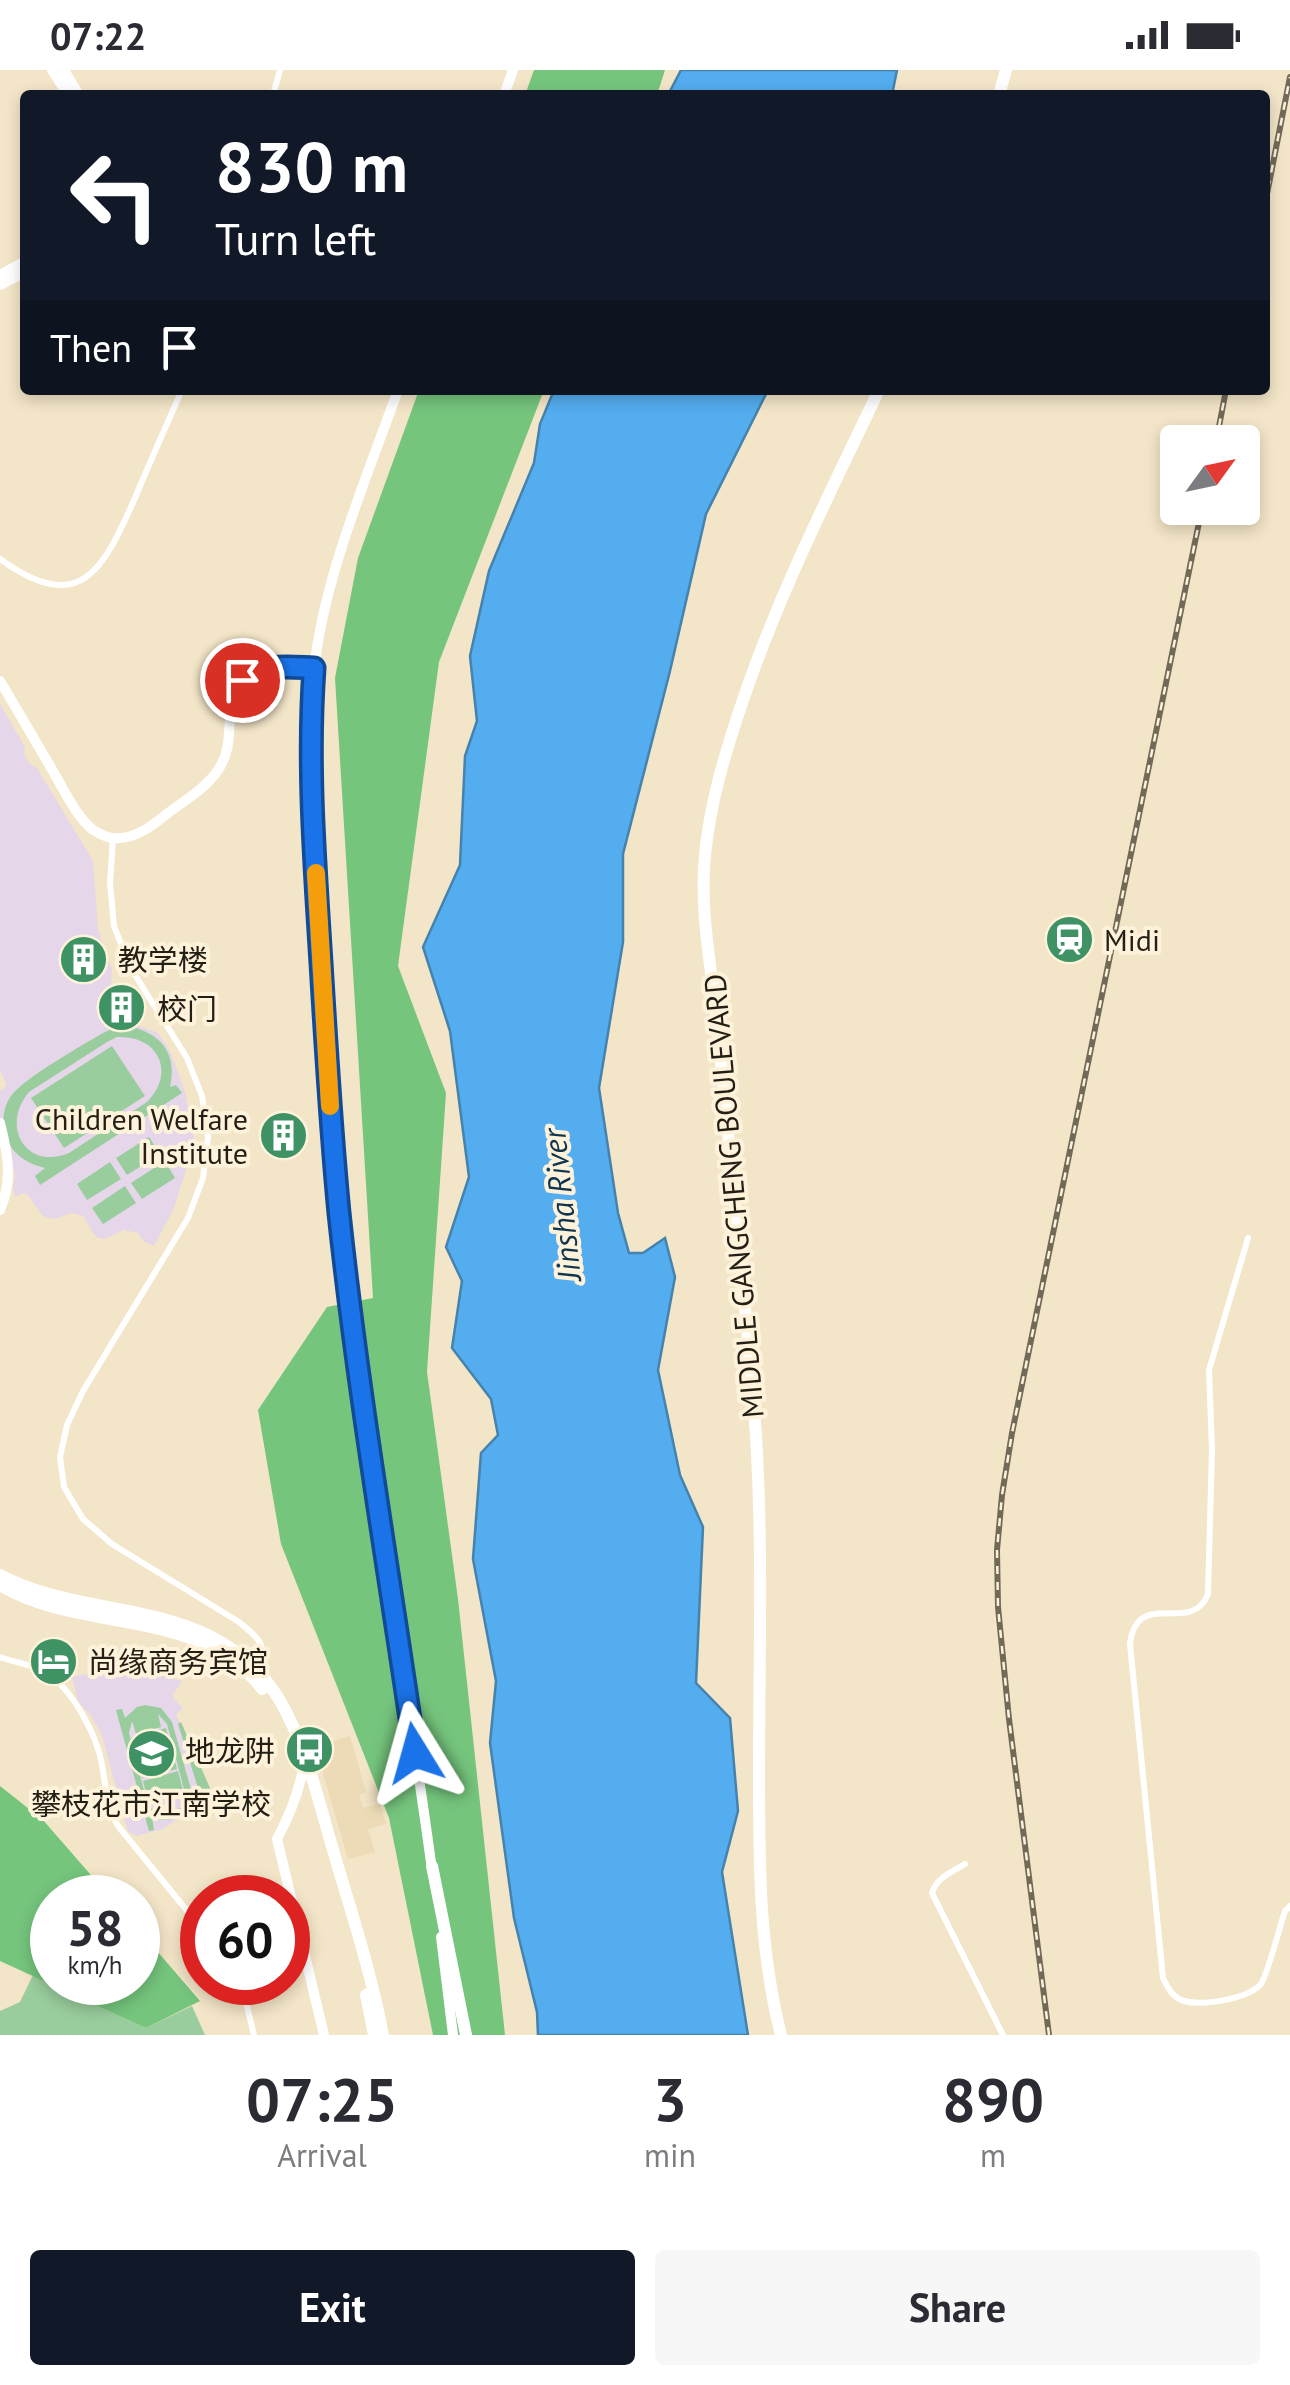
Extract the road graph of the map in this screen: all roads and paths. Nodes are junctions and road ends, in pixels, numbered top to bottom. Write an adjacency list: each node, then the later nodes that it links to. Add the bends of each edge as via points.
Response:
1 (180, 395): 4 (street, via 98,569 75,584 48,584)
2 (396, 395): 5 (main road, via 349,525)
3 (877, 395): 29 (highway, MIDDLE GANGCHENG BOULEVARD, via 765,635 730,740 704,858 756,1438 759,1887)
4 (0, 559)
5 (314, 668): 7 (main road, via 268,667 242,680 231,706 228,748 212,778 150,828); 18 (main road, via 311,796 340,1215)
6 (0, 681): 7 (main road, via 77,812 94,831)
7 (113, 838): 14 (street, via 114,926 130,967 187,1058 208,1138 188,1218 66,1425 64,1487 83,1519 112,1544 253,1633 265,1656)
8 (0, 1124): 9 (main road, via 9,1168)
9 (0, 1210)
10 (1248, 1238): 20 (street, via 1209,1370 1208,1594 1193,1612 1140,1619 1130,1644 1163,1978 1170,1992 1182,2001 1206,2002 1260,1986)
11 (0, 1575): 14 (highway, via 60,1599 186,1626 237,1652)
12 (0, 1584): 16 (highway, via 58,1608 182,1636 234,1662 274,1706)
13 (0, 1657): 19 (street, via 44,1671 80,1711 98,1743 111,1815)
14 (259, 1672): 15 (highway)
15 (305, 1758): 16 (main road); 26 (highway)
16 (302, 1776): 24 (main road, via 277,1839); 25 (highway)
17 (965, 1864): 30 (street, via 934,1886 934,1900)
18 (432, 1866): 21 (highway)
19 (180, 1901)
20 (1290, 1906)
21 (441, 1925): 27 (main road); 28 (highway)
22 (247, 2005): 23 (street)
23 (254, 2035)
24 (324, 2035)
25 (374, 2035)
26 (383, 2035)
27 (453, 2035)
28 (466, 2035)
29 (781, 2035)
30 (1002, 2035)

